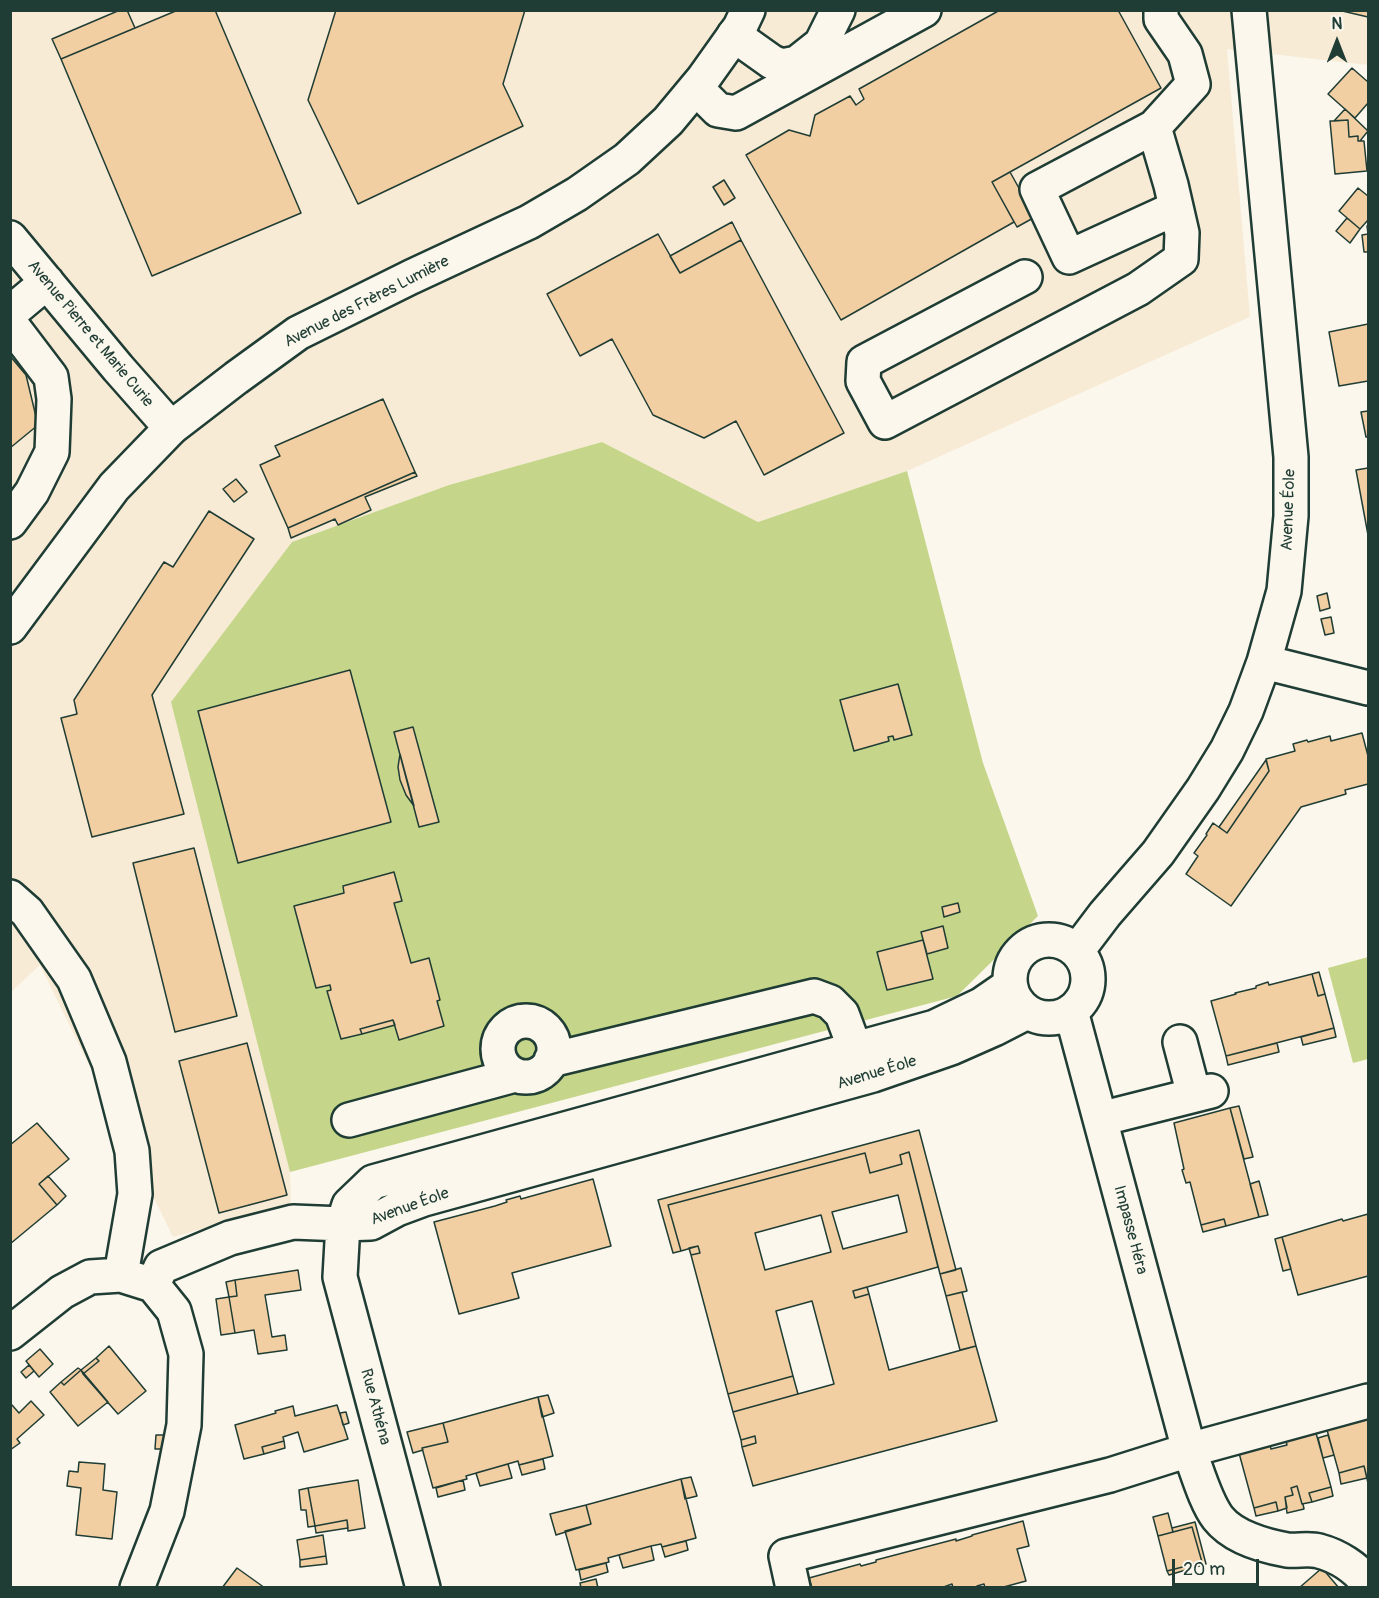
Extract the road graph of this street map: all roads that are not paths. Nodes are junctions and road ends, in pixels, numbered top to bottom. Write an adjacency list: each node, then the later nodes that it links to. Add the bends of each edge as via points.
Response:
1 (838, 10): 5 (street, via 821,44 796,63 782,66 772,62)
2 (924, 10): 6 (street, via 736,113 718,110)
3 (1161, 10): 7 (street, via 1161,19 1185,54 1193,84)
4 (1249, 10): 17 (street, Avenue Éole, via 1291,457 1291,516 1284,591)
5 (741, 23): 6 (street, Avenue des Frères Lumière)
6 (696, 88): 14 (street, Avenue des Frères Lumière, via 627,159 577,194 529,222 298,333)
7 (1154, 127): 8 (street); 8 (street, via 1037,189 1069,257)
8 (1176, 208): 10 (street, via 1182,233 1181,259 1138,289 885,422 863,381 864,362)
9 (10, 238): 11 (street, Avenue Pierre et Marie Curie)
10 (1025, 277)
11 (47, 282): 12 (street); 14 (street, Avenue Pierre et Marie Curie)
12 (10, 313)
13 (10, 323): 15 (street, via 51,377 54,399 52,452 33,492)
14 (171, 428): 16 (street, Avenue des Frères Lumière, via 114,487)
15 (10, 522)
16 (10, 627)
17 (1264, 662): 18 (street); 20 (street, Avenue Éole, via 1246,711 1203,789 1158,854)
18 (1366, 696)
19 (10, 897): 31 (street, via 27,912 74,979 109,1062 132,1151 135,1194)
20 (1077, 951): 21 (street, via 1053,939 1027,946 1011,967); 22 (street, via 1085,962 1088,987)
21 (1010, 985): 23 (street, via 1018,1004); 25 (street, Avenue Éole, via 981,1005 934,1027)
22 (1071, 1011): 23 (street, via 1052,1018); 28 (street, Impasse Héra)
23 (1027, 1012): 30 (street, Avenue Éole, via 951,1048 873,1075 424,1199 371,1223)
24 (1180, 1042): 28 (street, via 1203,1093)
25 (855, 1049): 26 (street, via 842,1014 830,1002 814,996); 30 (street, Avenue Éole, via 373,1182 349,1205)
26 (551, 1060): 27 (street, via 534,1076); 27 (street, via 554,1047 547,1031 532,1022 514,1023 501,1035 497,1053 501,1063)
27 (515, 1075): 29 (street)
28 (1100, 1119): 35 (street, Impasse Héra)
29 (349, 1120)
30 (343, 1224): 32 (street, via 293,1222 230,1238 161,1267); 38 (street, Rue Athéna, via 340,1277)
31 (121, 1275): 32 (street); 33 (street, via 90,1277 62,1292)
32 (153, 1285): 37 (street, via 174,1311 186,1354 184,1425 167,1511)
33 (10, 1334)
34 (1368, 1401): 35 (street)
35 (1189, 1450): 36 (street, Impasse Héra, via 1205,1493 1218,1517 1233,1532 1288,1550 1317,1550 1339,1559); 39 (street, via 1110,1475 786,1556)
36 (1368, 1583)
37 (136, 1587)
38 (423, 1587)
39 (793, 1587)

